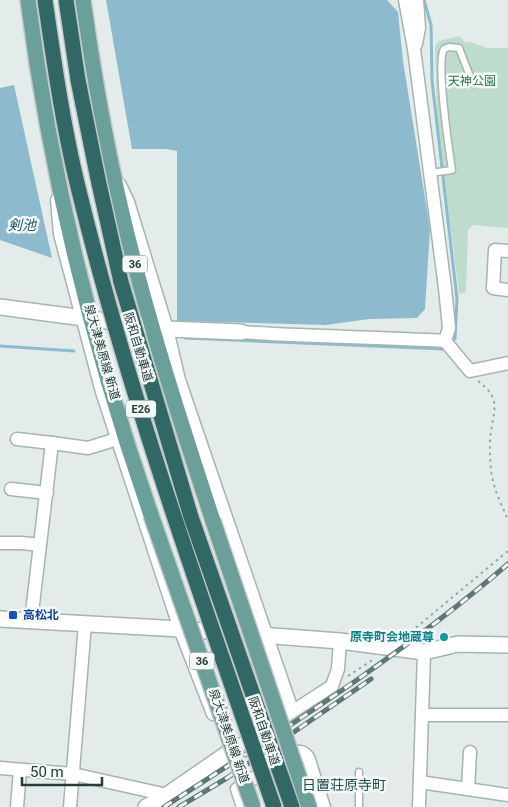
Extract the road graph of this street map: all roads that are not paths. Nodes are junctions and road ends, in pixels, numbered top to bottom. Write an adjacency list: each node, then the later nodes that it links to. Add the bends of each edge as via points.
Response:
1 (28, 0): 13 (main road, 泉大津美原線 新道 / 36, via 36,60)
2 (44, 0): 51 (highway, 阪和自動車道 / E26, bridge, via 77,185 105,291 176,524)
3 (66, 0): 52 (highway, 阪和自動車道 / E26, bridge, via 78,80 121,282 191,517)
4 (83, 0): 14 (main road, 36, via 112,169)
5 (405, 0): 7 (street)
6 (417, 0): 7 (street, via 419,28)
7 (414, 49): 9 (street)
8 (473, 84): 9 (lane, via 460,48 455,46 444,50 441,60 444,105 452,170)
9 (430, 173): 16 (street, via 449,328)
10 (508, 251): 11 (street, via 495,250 493,288)
11 (508, 290)
12 (0, 308): 13 (street)
13 (86, 319): 14 (street); 19 (street, via 102,392); 50 (main road, 泉大津美原線 新道 / 36, bridge)
14 (159, 328): 15 (street); 29 (street, via 180,380); 53 (main road, 36, bridge, via 168,383)
15 (241, 332): 16 (street)
16 (445, 341): 17 (street, via 470,371)
17 (508, 363)
18 (17, 439): 20 (street)
19 (117, 439): 20 (street, via 88,448); 28 (street)
20 (52, 443): 22 (street)
21 (11, 489): 22 (street)
22 (47, 493): 24 (street)
23 (0, 543): 24 (street)
24 (40, 545): 26 (street)
25 (0, 618): 26 (street)
26 (31, 621): 27 (street)
27 (85, 624): 28 (street); 41 (street)
28 (180, 629): 29 (street); 37 (street)
29 (266, 636): 30 (street); 33 (street)
30 (340, 641): 32 (street); 33 (street, via 338,669 332,686)
31 (508, 645): 32 (street, via 458,644)
32 (424, 652): 34 (street)
33 (292, 710): 37 (street)
34 (422, 715): 35 (street); 42 (street)
35 (508, 715)
36 (470, 752): 43 (street)
37 (228, 753): 45 (street)
38 (0, 768): 39 (street)
39 (20, 770): 41 (street); 46 (street)
40 (359, 772): 55 (lane)
41 (73, 774): 45 (street); 47 (street)
42 (420, 782): 43 (street); 56 (street)
43 (468, 789): 44 (street)
44 (508, 794)
45 (167, 795): 48 (street)
46 (17, 807)
47 (70, 807)
48 (146, 807)
49 (243, 807): 54 (street, via 237,789 299,751 308,757)
50 (253, 807)
51 (274, 807)
52 (292, 807)
53 (309, 807)
54 (324, 807)
55 (359, 807)
56 (419, 807)

